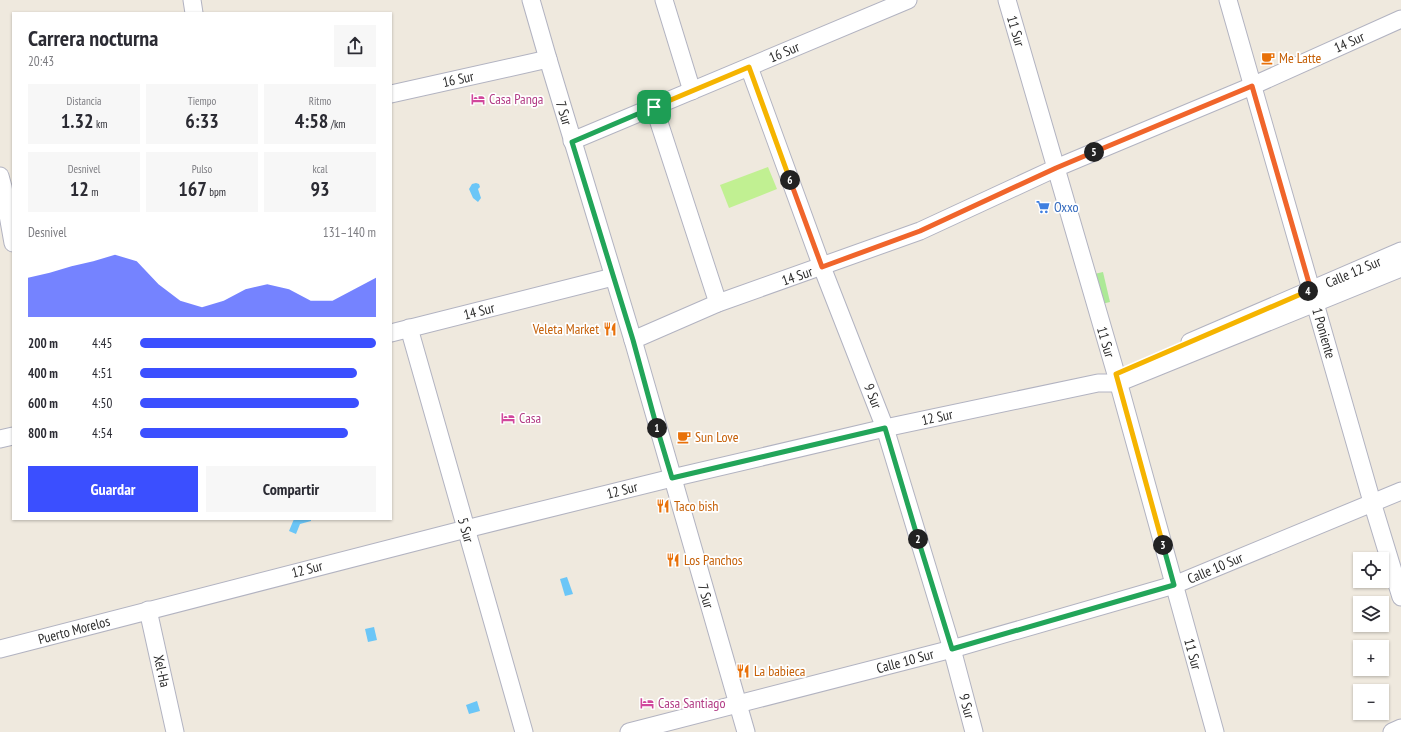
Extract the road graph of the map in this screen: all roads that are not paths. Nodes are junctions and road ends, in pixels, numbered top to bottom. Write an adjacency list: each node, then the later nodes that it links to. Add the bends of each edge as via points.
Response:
1 (192, 0): 7 (street)
2 (531, 0): 9 (street, 7 Sur)
3 (664, 0): 12 (street)
4 (908, 0): 10 (street, 16 Sur)
5 (1007, 0): 16 (street, 11 Sur)
6 (1228, 0): 11 (street, 1 Poniente)
7 (194, 12)
8 (1401, 19): 11 (street, 14 Sur)
9 (548, 59): 13 (street, 16 Sur); 15 (street, 7 Sur)
10 (749, 67): 12 (street, 16 Sur); 20 (street, 9 Sur)
11 (1252, 86): 16 (street, 14 Sur); 24 (street, 1 Poniente)
12 (692, 91): 14 (street, 16 Sur)
13 (392, 94)
14 (654, 107): 15 (street, 16 Sur); 25 (street)
15 (572, 142): 23 (street, 7 Sur)
16 (1056, 168): 20 (street, 14 Sur, via 920,231); 29 (street, 11 Sur)
17 (4, 184): 18 (street)
18 (12, 236)
19 (1401, 251): 22 (street, Calle 12 Sur)
20 (822, 267): 25 (street, 14 Sur); 31 (street, 9 Sur)
21 (1401, 268): 22 (street, Calle 12 Sur)
22 (1373, 271): 24 (street, Calle 12 Sur)
23 (613, 277): 26 (street, 14 Sur); 28 (street, 7 Sur)
24 (1313, 296): 29 (street, Calle 12 Sur); 36 (street, 1 Poniente)
25 (718, 303): 28 (street, 14 Sur)
26 (409, 328): 27 (street, 14 Sur); 37 (street, 5 Sur)
27 (392, 333)
28 (633, 340): 34 (street, 7 Sur)
29 (1117, 379): 30 (street, Calle 12 Sur); 38 (street, 11 Sur)
30 (1098, 383): 31 (street, 12 Sur)
31 (885, 428): 34 (street, 12 Sur); 42 (street, 9 Sur)
32 (12, 436): 33 (street)
33 (0, 439)
34 (672, 478): 37 (street, 12 Sur); 43 (street, 7 Sur)
35 (1401, 491): 36 (street, Calle 10 Sur)
36 (1372, 502): 38 (street, Calle 10 Sur); 39 (street, 1 Poniente)
37 (466, 529): 40 (street, 12 Sur); 46 (street, 5 Sur)
38 (1174, 585): 42 (street, Calle 10 Sur); 50 (street, 11 Sur)
39 (1401, 597)
40 (148, 610): 41 (street, Puerto Morelos); 45 (street, Xel-Ha)
41 (0, 649)
42 (952, 649): 43 (street, Calle 10 Sur); 49 (street, 9 Sur)
43 (738, 704): 47 (street, Calle 10 Sur); 48 (street, 7 Sur)
44 (1401, 728): 51 (street)
45 (176, 732)
46 (524, 732)
47 (629, 732)
48 (746, 732)
49 (974, 732)
50 (1215, 732)
51 (1392, 732)

